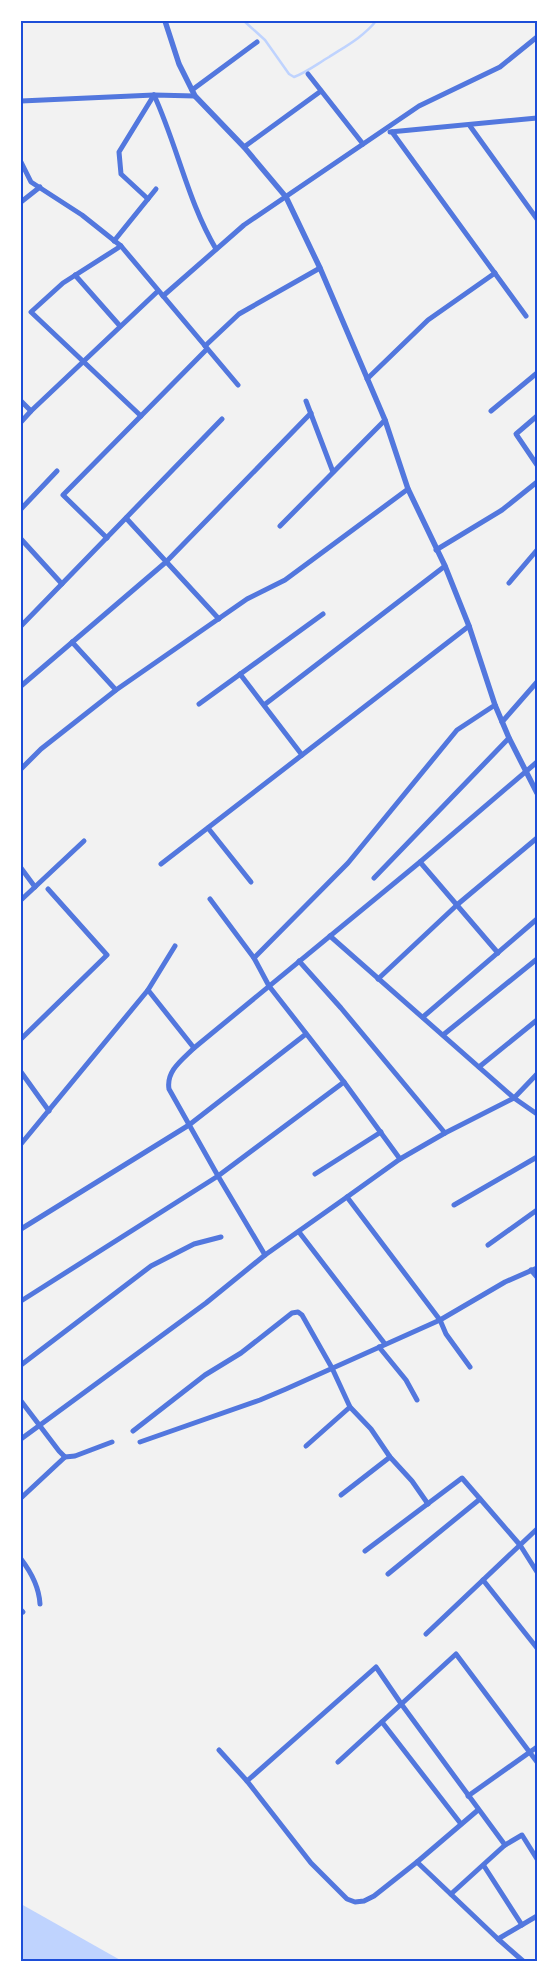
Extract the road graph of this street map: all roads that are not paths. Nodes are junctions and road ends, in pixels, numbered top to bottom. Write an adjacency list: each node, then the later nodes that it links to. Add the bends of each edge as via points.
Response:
1 (165, 21): 6 (street)
2 (537, 37): 11 (street, via 500,68 419,106)
3 (257, 42): 6 (street)
4 (308, 74): 5 (street)
5 (321, 92): 13 (street); 14 (street)
6 (193, 93): 7 (street); 14 (street)
7 (154, 95): 8 (street); 19 (street, via 119,152 121,174); 24 (street, via 168,125 203,227)
8 (21, 101)
9 (537, 118): 10 (street)
10 (470, 126): 12 (street); 21 (street)
11 (382, 131): 12 (street); 13 (street)
12 (392, 132): 26 (street)
13 (363, 144): 18 (street)
14 (244, 147): 18 (street)
15 (21, 162): 16 (street, via 31,182)
16 (40, 187): 20 (street); 22 (street)
17 (156, 189): 19 (street)
18 (286, 196): 24 (street); 25 (street)
19 (148, 199): 22 (street)
20 (21, 202)
21 (537, 219)
22 (114, 241): 23 (street)
23 (121, 246): 27 (street); 28 (street)
24 (216, 249): 29 (street)
25 (320, 268): 32 (street, via 239,314); 35 (street)
26 (495, 273): 30 (street); 35 (street, via 428,320)
27 (75, 275): 31 (street); 33 (street, via 31,312)
28 (158, 291): 29 (street); 31 (street)
29 (163, 296): 32 (street)
30 (526, 316)
31 (120, 326): 33 (street)
32 (206, 347): 36 (street); 42 (street)
33 (83, 361): 39 (street); 42 (street)
34 (537, 372): 40 (street)
35 (367, 379): 45 (street)
36 (238, 385)
37 (21, 400): 39 (street)
38 (306, 400): 41 (street)
39 (31, 410): 46 (street)
40 (491, 411)
41 (310, 413): 49 (street); 59 (street)
42 (141, 416): 55 (street, via 63,495)
43 (537, 416): 47 (street, via 516,434)
44 (222, 419): 53 (street)
45 (385, 420): 49 (street); 51 (street)
46 (21, 422)
47 (537, 465)
48 (57, 471): 52 (street)
49 (333, 472): 54 (street)
50 (537, 482): 57 (street, via 502,510)
51 (408, 489): 57 (street); 64 (street, via 285,580 247,599)
52 (21, 509)
53 (126, 518): 55 (street); 59 (street)
54 (280, 526)
55 (107, 538): 62 (street)
56 (21, 539): 62 (street)
57 (436, 550): 60 (street)
58 (537, 550): 61 (street)
59 (166, 562): 64 (street); 67 (street)
60 (445, 566): 66 (street); 73 (street)
61 (509, 583)
62 (62, 584): 65 (street)
63 (323, 614): 68 (street)
64 (219, 619): 71 (street)
65 (21, 626)
66 (469, 626): 74 (street); 77 (street)
67 (72, 642): 70 (street); 71 (street)
68 (240, 674): 72 (street); 73 (street)
69 (537, 682): 75 (street)
70 (21, 686)
71 (116, 690): 79 (street)
72 (199, 704)
73 (264, 705): 77 (street)
74 (495, 705): 75 (street); 99 (street, via 457,730 348,863)
75 (502, 722): 76 (street)
76 (509, 738): 80 (street); 88 (street)
77 (302, 755): 82 (street)
78 (537, 762): 80 (street)
79 (21, 769)
80 (526, 771): 81 (street); 85 (street)
81 (537, 792)
82 (208, 828): 86 (street); 89 (street)
83 (537, 838): 94 (street)
84 (84, 841): 90 (street)
85 (420, 862): 94 (street); 96 (street)
86 (161, 864)
87 (21, 868): 90 (street)
88 (374, 878)
89 (251, 882)
90 (35, 887): 93 (street)
91 (48, 889): 109 (street, via 107,955)
92 (210, 899): 99 (street)
93 (21, 900)
94 (458, 904): 98 (street); 102 (street)
95 (537, 919): 98 (street)
96 (330, 936): 101 (street); 102 (street)
97 (175, 946): 104 (street)
98 (498, 953): 105 (street)
99 (254, 958): 103 (street)
100 (537, 959): 108 (street)
101 (299, 962): 103 (street); 120 (street)
102 (378, 979): 105 (street)
103 (269, 986): 107 (street); 110 (street)
104 (148, 990): 110 (street); 116 (street)
105 (423, 1017): 108 (street)
106 (537, 1020): 111 (street)
107 (306, 1034): 114 (street); 118 (street)
108 (443, 1034): 111 (street)
109 (21, 1038)
110 (194, 1048): 118 (street, via 172,1070 167,1080 168,1089)
111 (479, 1067): 115 (street)
112 (21, 1072): 116 (street)
113 (537, 1074): 115 (street)
114 (344, 1082): 119 (street); 125 (street)
115 (514, 1098): 117 (street); 120 (street)
116 (48, 1111): 121 (street)
117 (537, 1114)
118 (189, 1125): 125 (street); 129 (street)
119 (381, 1132): 123 (street); 124 (street)
120 (445, 1133): 123 (street)
121 (21, 1144)
122 (537, 1157): 127 (street)
123 (400, 1159): 126 (street)
124 (315, 1174)
125 (218, 1176): 133 (street); 136 (street)
126 (347, 1197): 130 (street); 137 (street)
127 (454, 1205)
128 (537, 1210): 132 (street)
129 (21, 1229)
130 (299, 1232): 133 (street); 138 (street)
131 (221, 1237): 139 (street, via 194,1244 162,1259)
132 (488, 1245)
133 (266, 1255): 145 (street)
134 (534, 1269): 135 (street); 137 (street)
135 (537, 1277)
136 (21, 1301)
137 (440, 1320): 138 (street); 140 (street)
138 (382, 1345): 141 (street); 142 (street)
139 (21, 1365)
140 (470, 1367)
141 (332, 1368): 144 (street); 146 (street, via 302,1315 292,1313); 149 (street, via 260,1400)
142 (418, 1400)
143 (21, 1401): 145 (street)
144 (350, 1407): 150 (street); 152 (street)
145 (41, 1425): 147 (street); 151 (street)
146 (134, 1431)
147 (21, 1439)
148 (112, 1442): 151 (street)
149 (140, 1442)
150 (306, 1446)
151 (65, 1457): 154 (street)
152 (390, 1457): 153 (street); 156 (street)
153 (341, 1495)
154 (21, 1498)
155 (480, 1499): 156 (street, via 462,1478); 158 (street); 162 (street)
156 (428, 1504): 159 (street)
157 (537, 1529): 158 (street)
158 (520, 1545): 161 (street); 163 (street)
159 (365, 1551)
160 (21, 1558): 164 (street, via 40,1594)
161 (537, 1572)
162 (388, 1574)
163 (483, 1580): 165 (street); 166 (street)
164 (40, 1604)
165 (426, 1634)
166 (537, 1648)
167 (402, 1705): 168 (street); 171 (street, via 456,1654); 174 (street, via 376,1667); 175 (street)
168 (382, 1722): 172 (street); 177 (street)
169 (537, 1747): 171 (street)
170 (219, 1750): 174 (street)
171 (530, 1752): 173 (street); 175 (street)
172 (338, 1762)
173 (537, 1762)
174 (247, 1781): 180 (street, via 311,1863 346,1899 355,1902 374,1896)
175 (468, 1796): 176 (street)
176 (478, 1810): 177 (street); 178 (street)
177 (461, 1824): 180 (street)
178 (505, 1845): 179 (street, via 522,1835); 181 (street)
179 (537, 1859)
180 (418, 1862): 182 (street)
181 (484, 1866): 182 (street); 184 (street)
182 (451, 1894): 185 (street)
183 (537, 1916): 184 (street)
184 (522, 1925): 185 (street)
185 (498, 1939): 186 (street)
186 (523, 1961)

